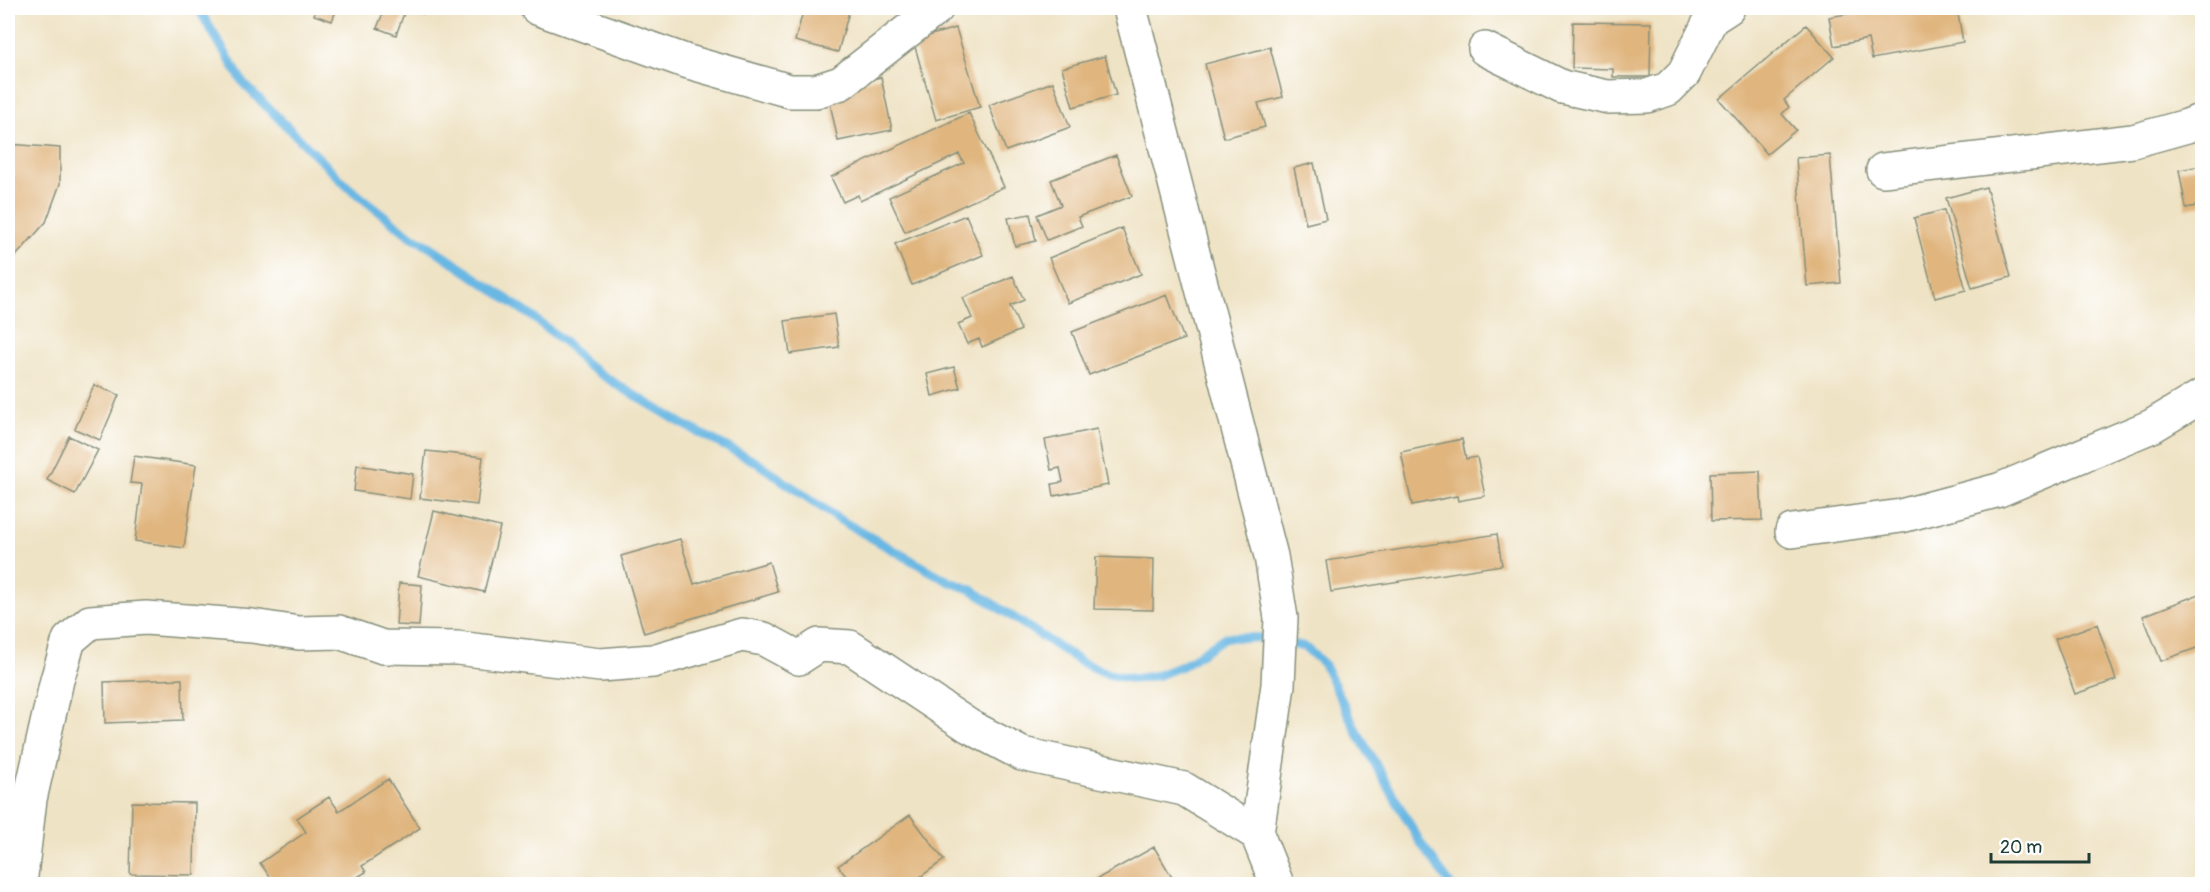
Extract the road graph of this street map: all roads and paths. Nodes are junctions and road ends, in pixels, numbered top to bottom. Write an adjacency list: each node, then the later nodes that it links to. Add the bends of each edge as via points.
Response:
1 (537, 8): 2 (street, via 685,61 790,91 816,91 842,83)
2 (937, 8)
3 (1130, 8): 10 (street, via 1271,556 1281,618 1278,674)
4 (1728, 8): 5 (street, via 1711,19 1684,73 1668,89 1647,96 1608,97 1562,87)
5 (1485, 49)
6 (2202, 120): 7 (street, via 2133,141)
7 (1883, 170)
8 (2202, 396): 9 (street, via 2152,426 1999,490 1901,516)
9 (1792, 531)
10 (1257, 834): 11 (street, via 1184,789 1022,754 969,726 850,647 819,645 799,657 764,639 742,635 653,661 600,664 457,648 383,647 339,632 300,633 146,618 90,622 69,640 30,799); 12 (street)
11 (20, 885)
12 (1277, 885)

